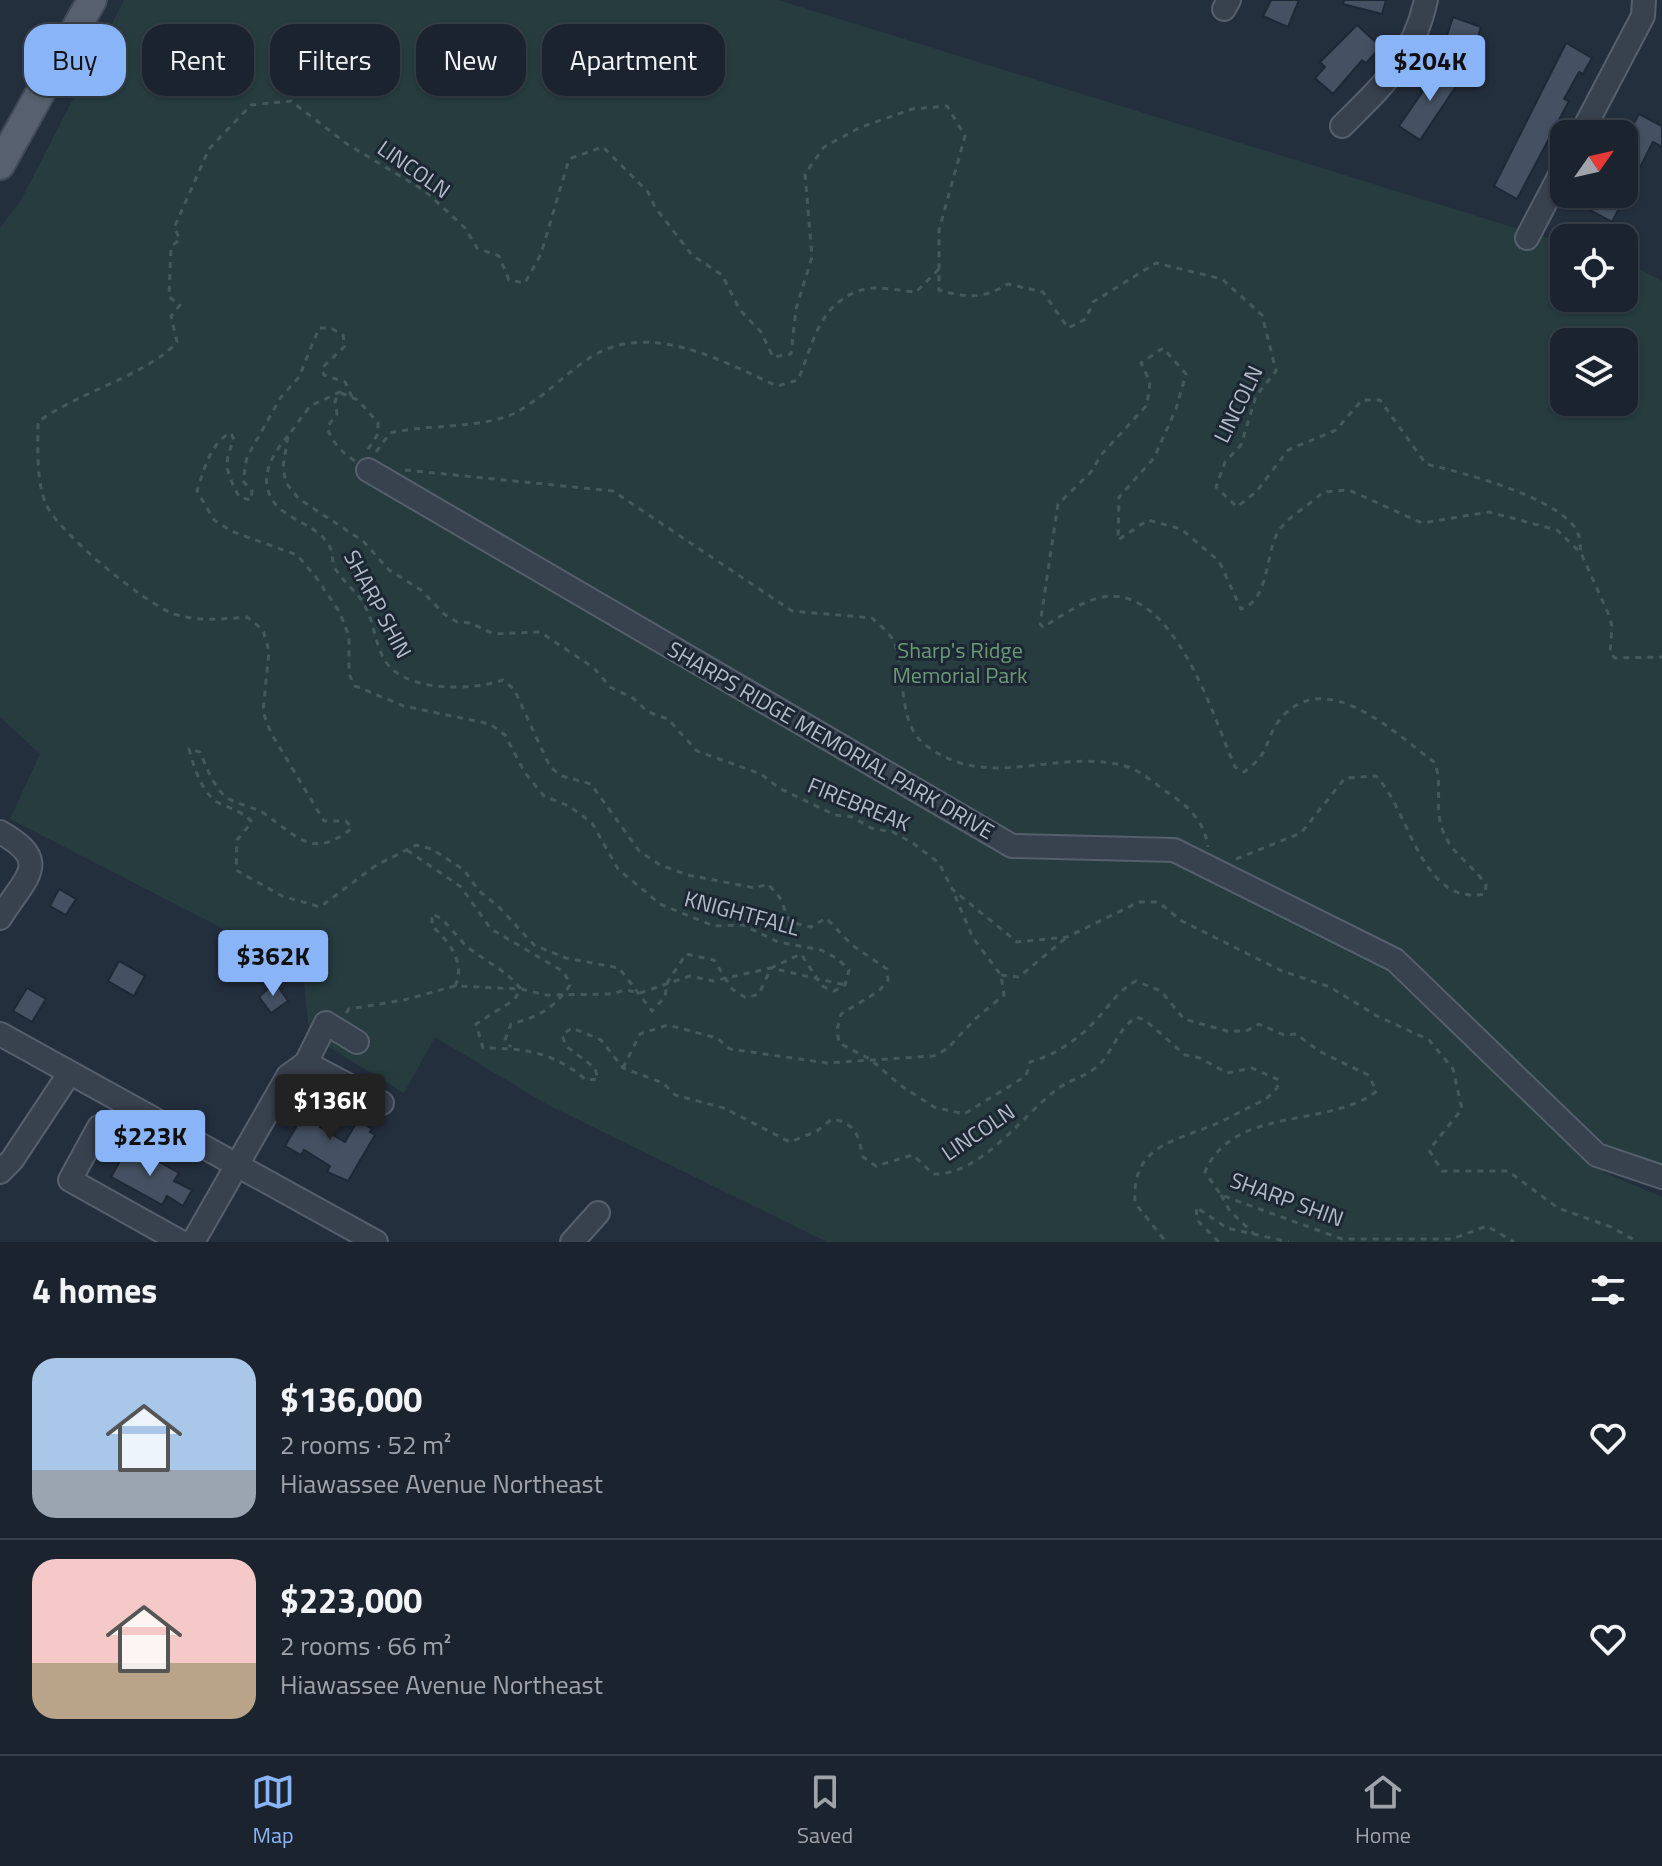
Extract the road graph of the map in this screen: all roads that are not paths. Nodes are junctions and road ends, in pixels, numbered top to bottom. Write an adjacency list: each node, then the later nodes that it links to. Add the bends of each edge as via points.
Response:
1 (92, 0): 6 (main road)
2 (1426, 0): 5 (street, via 1420,29 1400,68)
3 (1650, 13): 4 (street)
4 (1589, 120)
5 (1342, 126)
6 (0, 165)
7 (1550, 194): 8 (street)
8 (1527, 238)
9 (368, 470): 20 (street, SHARPS RIDGE MEMORIAL PARK DRIVE, via 1012,846 1174,850 1395,960 1597,1155)
10 (0, 832): 11 (street, via 31,856 31,867)
11 (0, 918)
12 (0, 1034): 15 (street)
13 (357, 1042): 14 (street, via 326,1023)
14 (306, 1063): 16 (street); 18 (street, via 288,1076)
15 (69, 1074): 18 (street); 19 (street)
16 (382, 1103)
17 (99, 1127): 22 (street, via 70,1180)
18 (236, 1165): 23 (street); 24 (street)
19 (0, 1172)
20 (1662, 1177)
21 (598, 1213): 25 (street)
22 (181, 1242)
23 (193, 1242)
24 (376, 1242)
25 (572, 1242)

